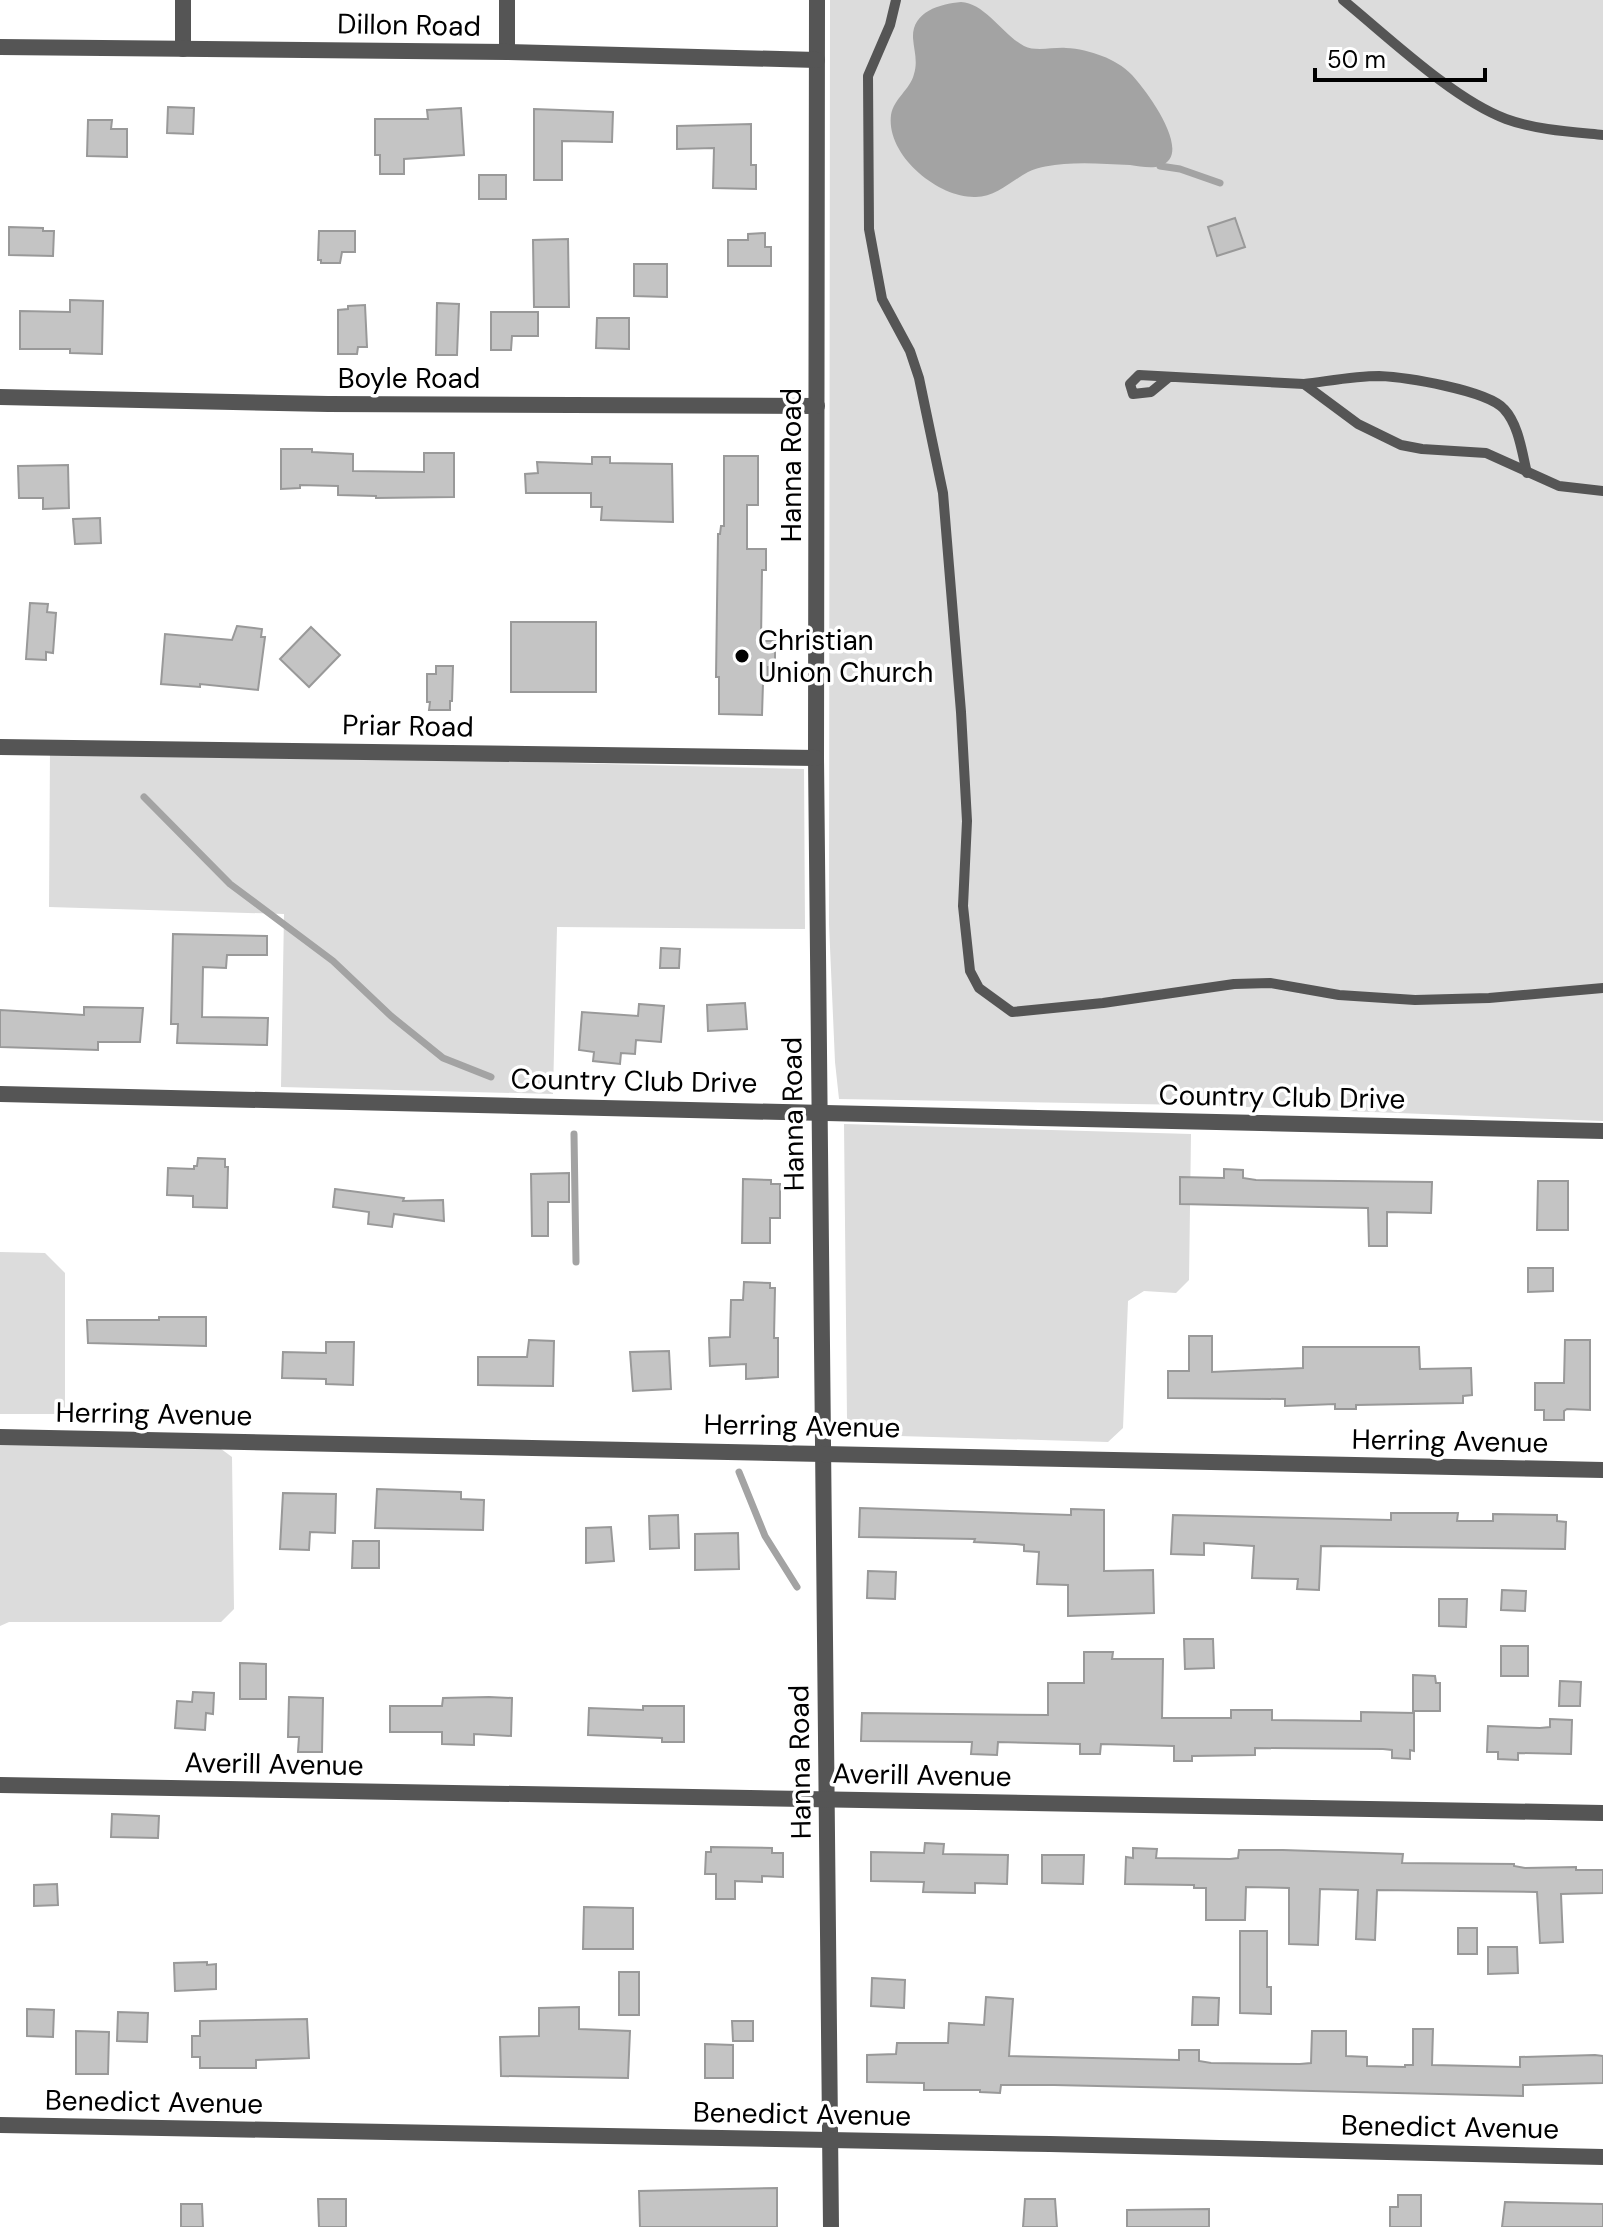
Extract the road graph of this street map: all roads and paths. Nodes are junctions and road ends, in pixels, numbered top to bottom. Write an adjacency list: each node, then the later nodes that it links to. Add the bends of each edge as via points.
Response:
1 (183, 0): 7 (street)
2 (507, 0): 8 (street)
3 (817, 0): 9 (street, Hanna Road)
4 (896, 0): 19 (lane, via 868,76 869,229 882,299 919,378 943,493 965,775 963,906 970,971 979,988 1012,1012 1234,984 1270,983 1415,1000)
5 (1343, 0): 10 (lane, via 1492,112 1536,126)
6 (0, 47): 7 (street, Dillon Road)
7 (183, 49): 8 (street, Dillon Road)
8 (507, 52): 9 (street, Dillon Road)
9 (817, 60): 14 (street, Hanna Road)
10 (1603, 135)
11 (1168, 378): 12 (lane)
12 (1304, 384): 15 (lane, via 1358,424 1401,445 1486,453); 15 (lane, via 1378,376 1478,394 1504,408)
13 (0, 397): 14 (street, Boyle Road)
14 (817, 406): 18 (street, Hanna Road)
15 (1527, 473): 16 (lane, via 1559,486)
16 (1603, 491)
17 (0, 747): 18 (street, Priar Road)
18 (816, 758): 21 (street, Hanna Road)
19 (1603, 988)
20 (0, 1094): 21 (street, Country Club Drive)
21 (819, 1111): 22 (street, Country Club Drive); 24 (street, Hanna Road)
22 (1603, 1131)
23 (0, 1437): 24 (street, Herring Avenue)
24 (823, 1452): 25 (street, Herring Avenue); 27 (street, Hanna Road)
25 (1603, 1470)
26 (0, 1785): 27 (street, Averill Avenue)
27 (826, 1799): 28 (street, Averill Avenue); 30 (street, Hanna Road)
28 (1603, 1813)
29 (0, 2125): 30 (street, Benedict Avenue)
30 (830, 2140): 31 (street, Benedict Avenue); 32 (street, Hanna Road)
31 (1603, 2157)
32 (831, 2227)

